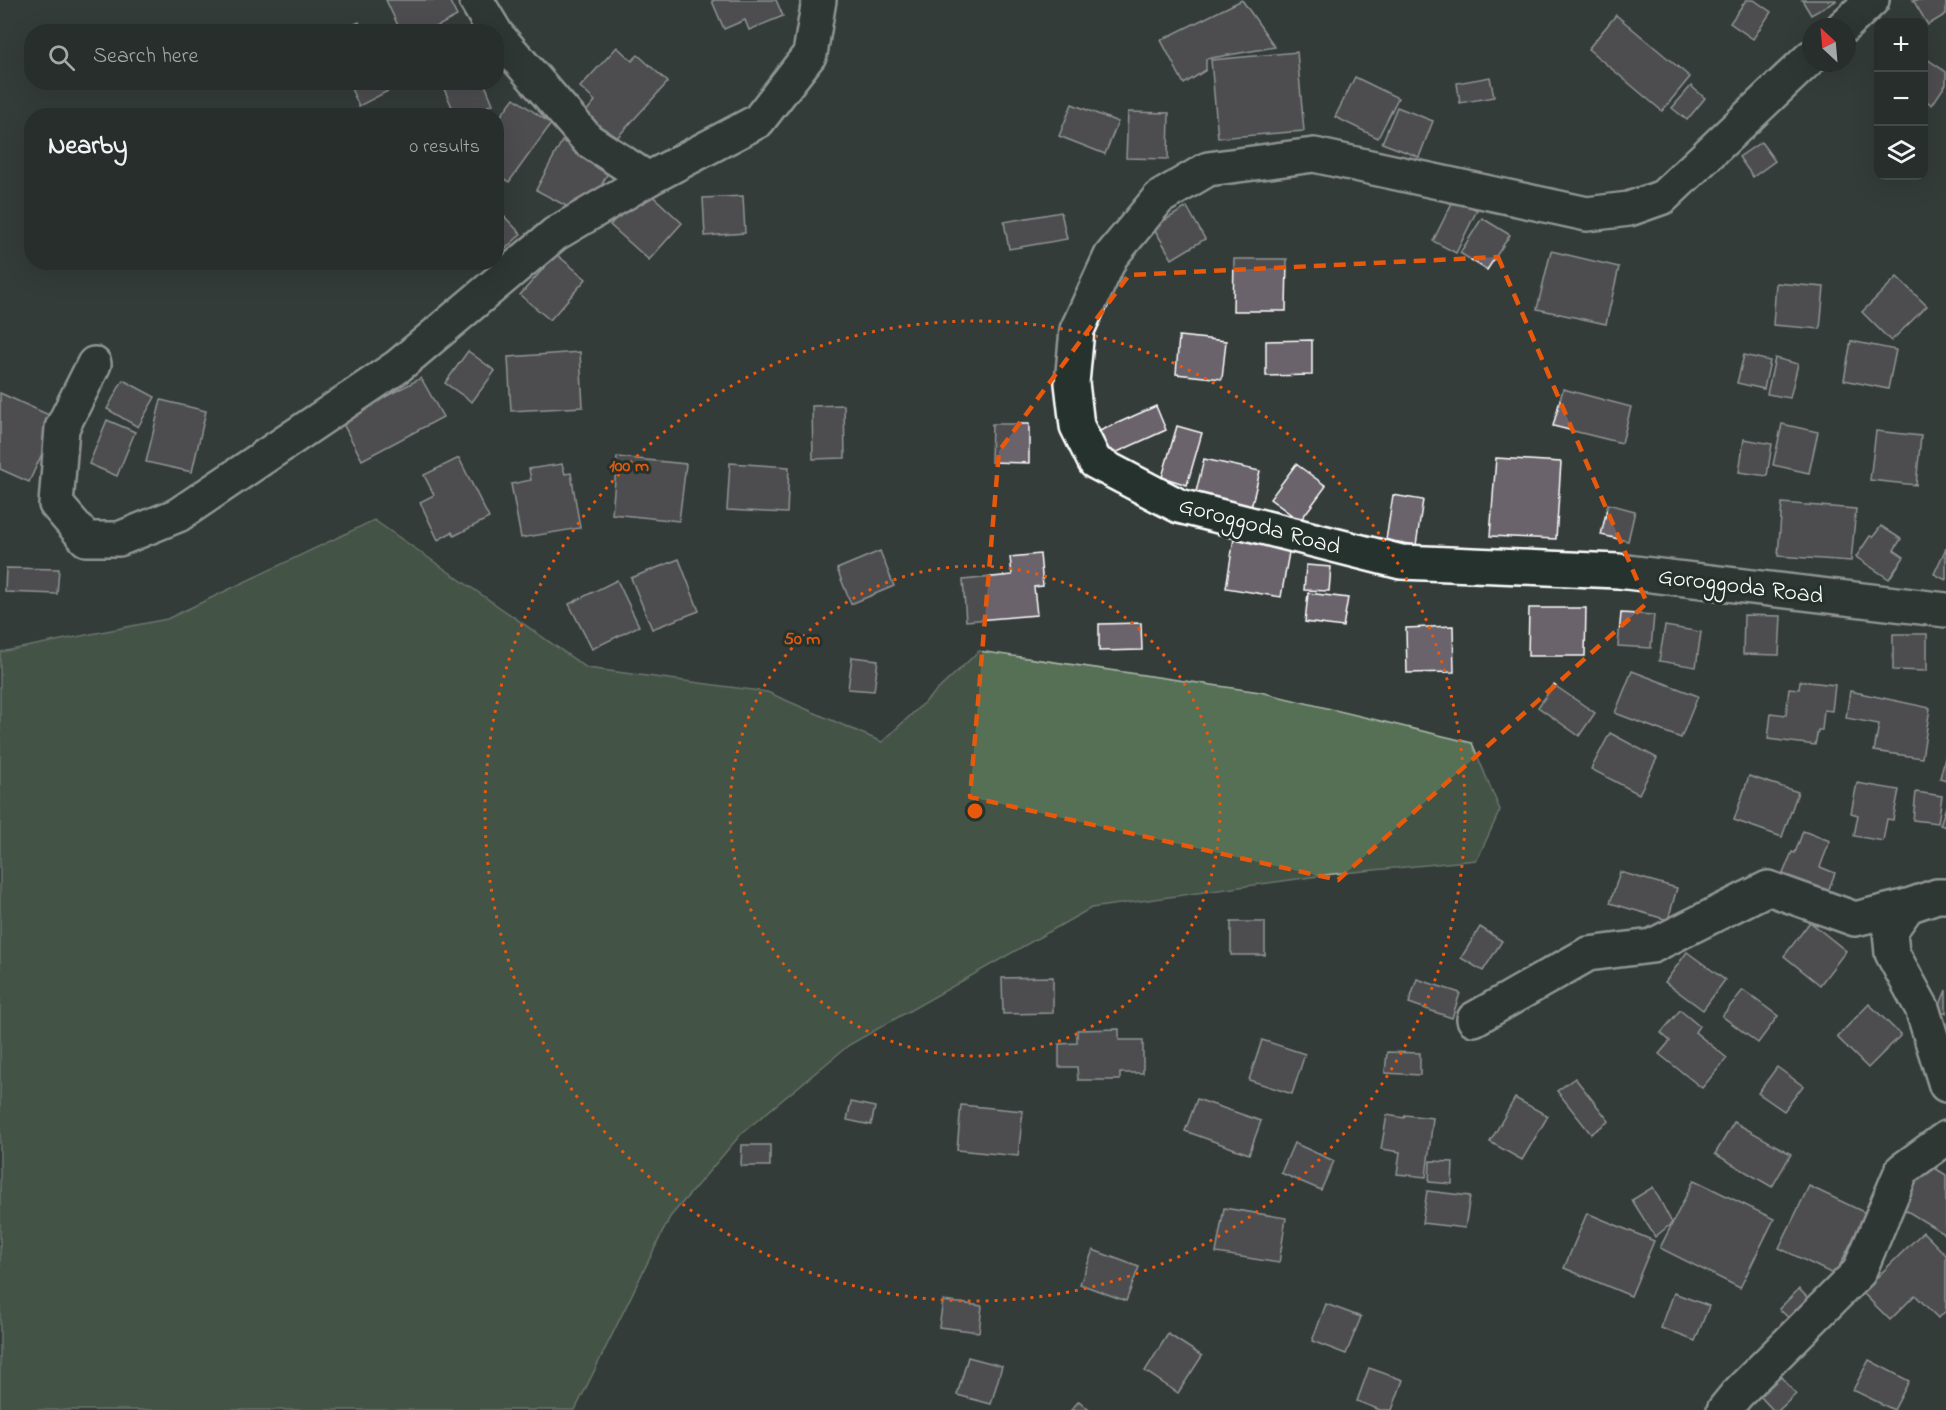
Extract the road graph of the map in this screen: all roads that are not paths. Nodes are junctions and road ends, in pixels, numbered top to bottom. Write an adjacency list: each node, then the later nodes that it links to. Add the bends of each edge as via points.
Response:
1 (476, 0): 5 (street)
2 (819, 0): 8 (street, via 810,54 758,121)
3 (1872, 0): 4 (street)
4 (1853, 18)
5 (491, 24)
6 (504, 42): 8 (street, via 588,140)
7 (1802, 66): 10 (street, Goroggoda Road, via 1664,197 1629,209 1587,214 1314,155 1208,169 1160,198 1111,256 1077,330 1072,383 1077,426 1095,462 1179,506 1401,562 1618,571)
8 (648, 179): 9 (street, via 555,234 398,367 178,515 119,539 86,539 56,504 62,428)
9 (94, 364)
10 (1946, 610)
11 (1946, 896): 12 (street)
12 (1908, 906): 13 (street, via 1855,919 1768,888 1652,946 1588,954); 14 (street, via 1890,931 1892,953 1922,1008)
13 (1474, 1019)
14 (1946, 1085)
15 (1946, 1138): 16 (street, via 1902,1170 1859,1272)
16 (1724, 1410)

